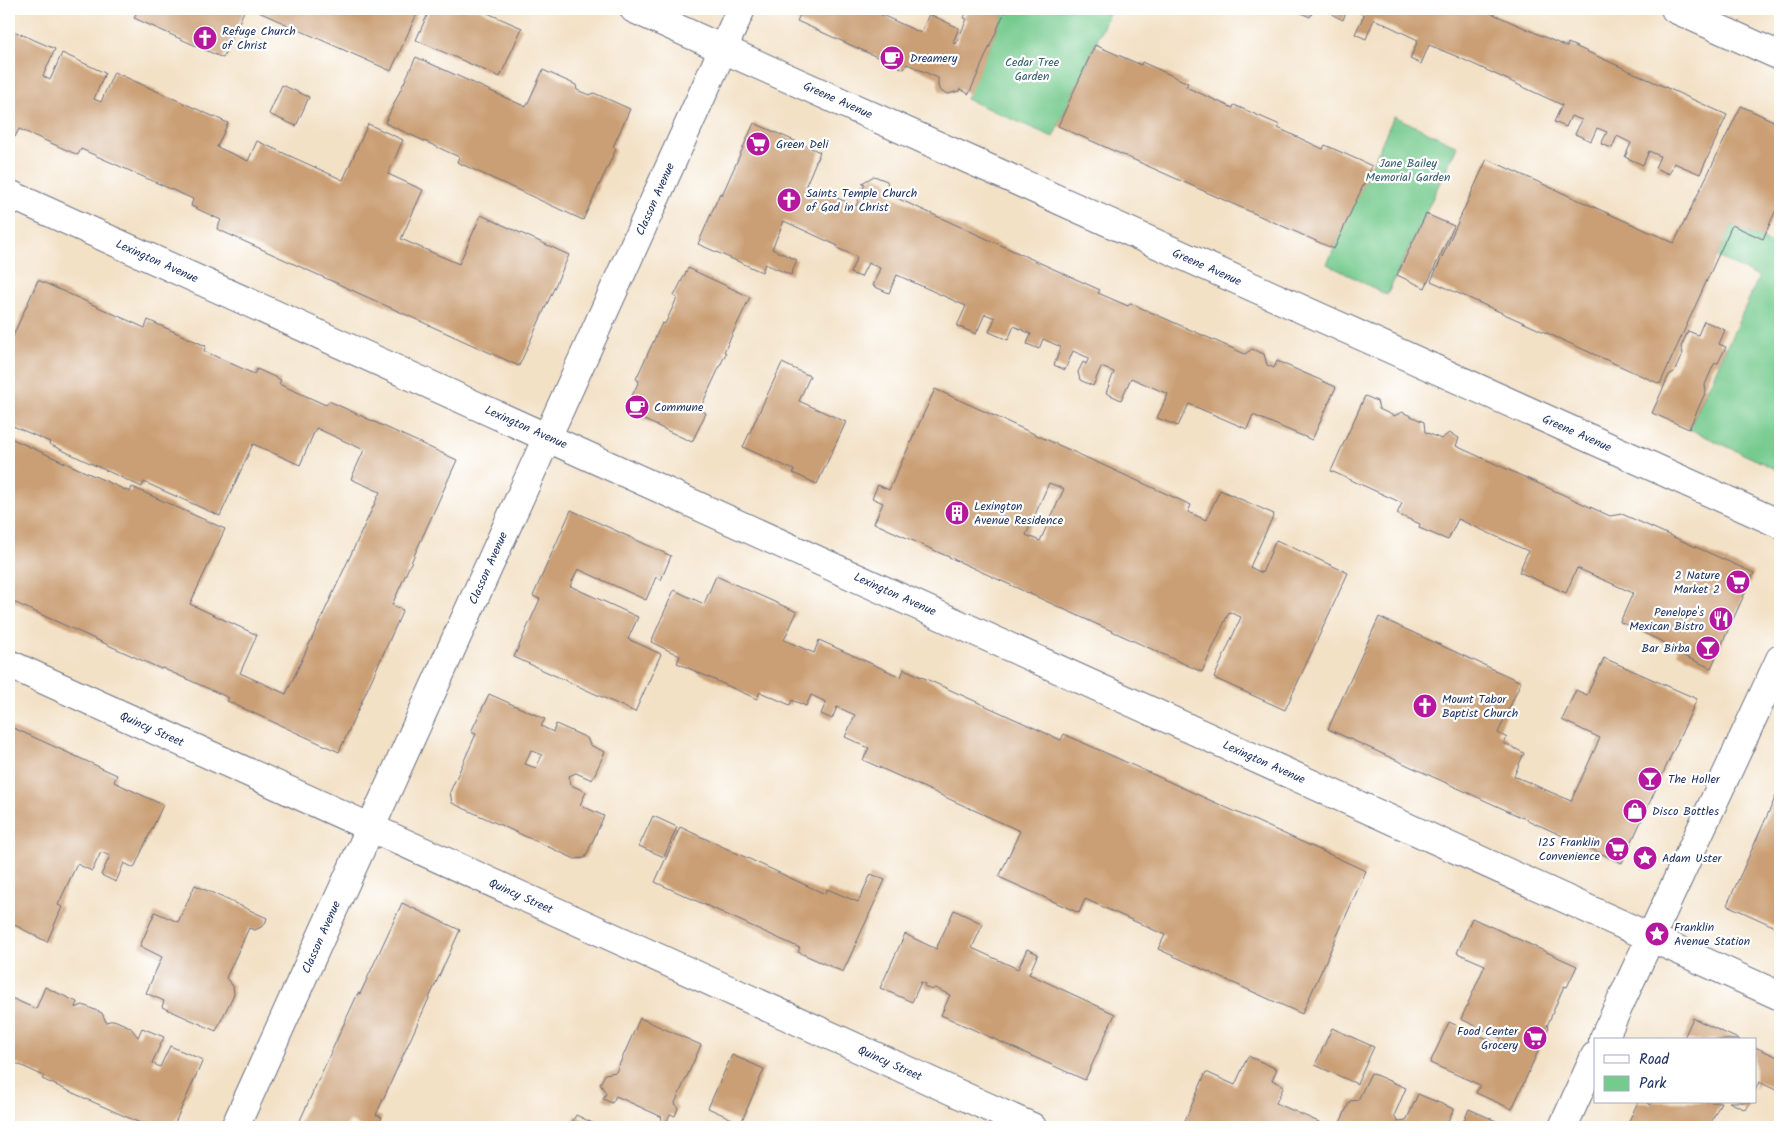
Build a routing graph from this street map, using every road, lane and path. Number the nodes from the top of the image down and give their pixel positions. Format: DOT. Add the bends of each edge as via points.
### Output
graph roads {
  1 [pos="634,9"];
  2 [pos="742,9"];
  3 [pos="1675,9"];
  4 [pos="723,49"];
  5 [pos="1780,56"];
  6 [pos="12,203"];
  7 [pos="547,437"];
  8 [pos="1780,524"];
  9 [pos="1780,659"];
  10 [pos="9,664"];
  11 [pos="370,828"];
  12 [pos="1650,937"];
  13 [pos="1780,996"];
  14 [pos="1604,1038"];
  15 [pos="1594,1058"];
  16 [pos="234,1127"];
  17 [pos="1032,1127"];
  18 [pos="1563,1127"];
  1 -- 4 [label="street, Greene Avenue"];
  2 -- 4 [label="street, Classon Avenue"];
  3 -- 5 [label="street"];
  4 -- 7 [label="street, Classon Avenue"];
  4 -- 8 [label="street, Greene Avenue"];
  6 -- 7 [label="street, Lexington Avenue"];
  7 -- 11 [label="street, Classon Avenue"];
  7 -- 12 [label="street, Lexington Avenue"];
  9 -- 12 [label="street"];
  10 -- 11 [label="street, Quincy Street"];
  11 -- 16 [label="street, Classon Avenue"];
  11 -- 17 [label="street, Quincy Street"];
  12 -- 13 [label="street, Lexington Avenue"];
  12 -- 14 [label="street"];
  15 -- 18 [label="street"];
}
